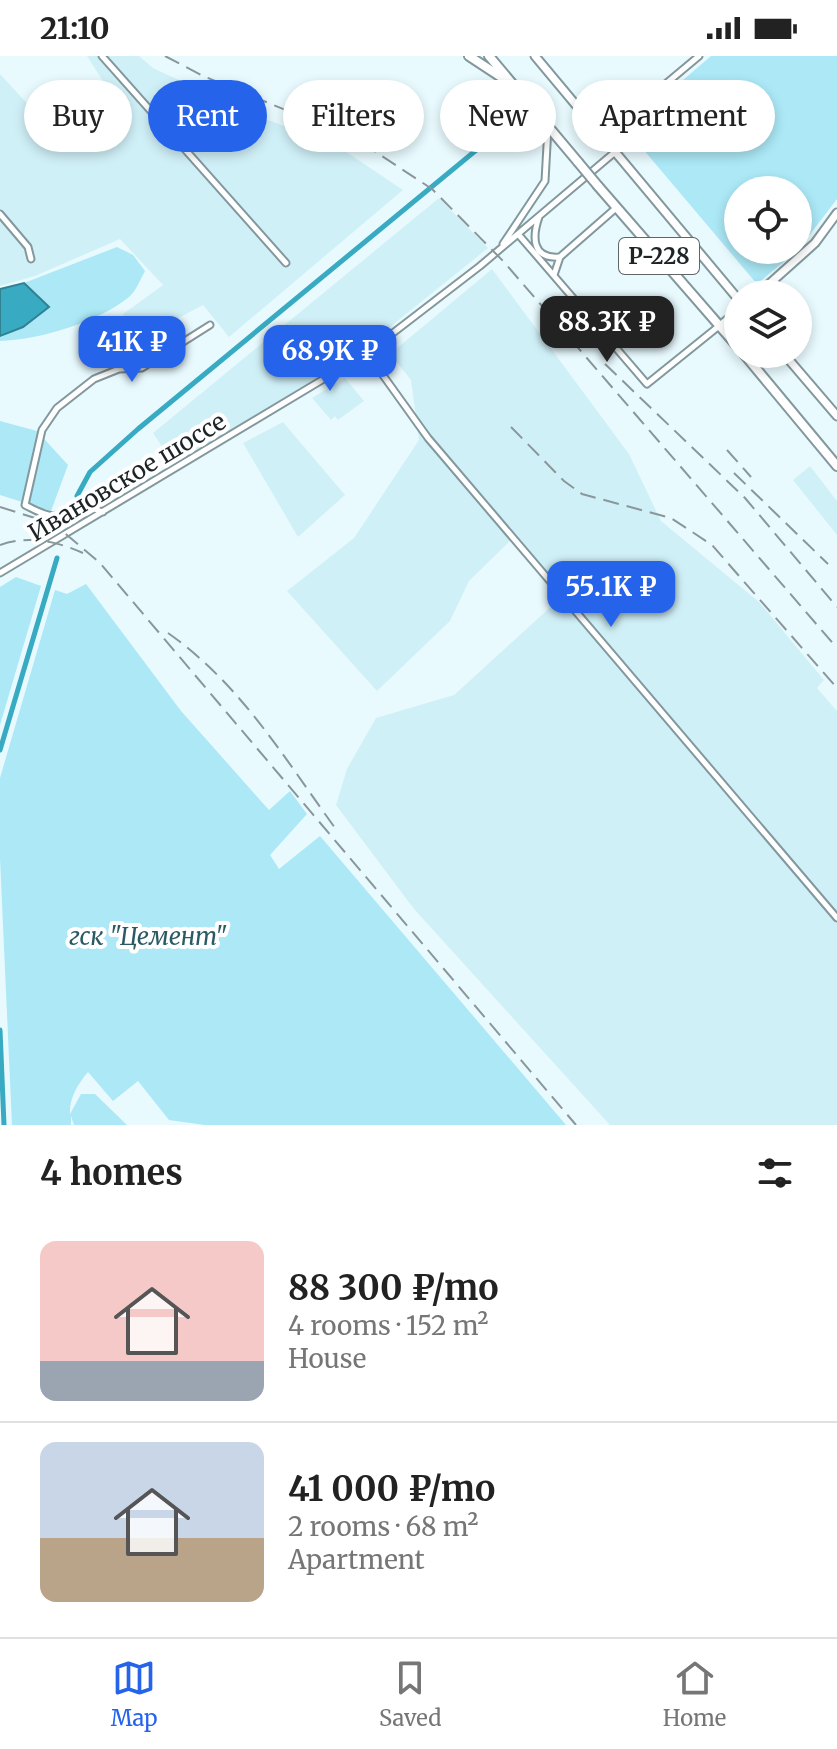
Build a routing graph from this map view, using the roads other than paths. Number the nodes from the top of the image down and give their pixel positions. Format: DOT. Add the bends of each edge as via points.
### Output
graph roads {
  1 [pos="102,56"];
  2 [pos="469,56"];
  3 [pos="489,56"];
  4 [pos="535,56"];
  5 [pos="699,56"];
  6 [pos="504,80"];
  7 [pos="509,80"];
  8 [pos="670,80"];
  9 [pos="572,100"];
  10 [pos="556,136"];
  11 [pos="547,152"];
  12 [pos="615,152"];
  13 [pos="617,207"];
  14 [pos="837,213"];
  15 [pos="0,214"];
  16 [pos="539,216"];
  17 [pos="518,234"];
  18 [pos="500,249"];
  19 [pos="560,257"];
  20 [pos="31,259"];
  21 [pos="286,263"];
  22 [pos="554,277"];
  23 [pos="774,280"];
  24 [pos="724,282"];
  25 [pos="724,323"];
  26 [pos="210,325"];
  27 [pos="720,326"];
  28 [pos="724,331"];
  29 [pos="367,353"];
  30 [pos="756,368"];
  31 [pos="796,368"];
  32 [pos="837,416"];
  33 [pos="837,466"];
  34 [pos="103,512"];
  35 [pos="0,573"];
  36 [pos="837,918"];
  1 -- 21 [label="street"];
  2 -- 6 [label="highway, Р-228"];
  3 -- 7 [label="highway, Р-228"];
  4 -- 9 [label="main road"];
  5 -- 8 [label="street"];
  10 -- 13 [label="highway, Р-228, bridge"];
  11 -- 18 [label="street" via="545,181"];
  12 -- 16 [label="street, Ивановское шоссе"];
  12 -- 24 [label="main road"];
  13 -- 19 [label="street"];
  13 -- 27 [label="highway, Р-228"];
  14 -- 23 [label="main road" via="815,243"];
  15 -- 20 [label="street" via="28,247"];
  16 -- 17 [label="street, Ивановское шоссе"];
  16 -- 19 [label="street" via="534,231 537,249"];
  17 -- 18 [label="street, Ивановское шоссе"];
  17 -- 22 [label="street"];
  18 -- 29 [label="street, Ивановское шоссе"];
  19 -- 22 [label="street"];
  22 -- 27 [label="street" via="647,384"];
  25 -- 27 [label="main road"];
  26 -- 34 [label="street" via="142,368 119,369 94,379 57,408 42,430 25,505 70,519 94,509"];
  27 -- 28 [label="highway, Р-228"];
  29 -- 34 [label="street, Ивановское шоссе"];
  29 -- 36 [label="street" via="428,438"];
  30 -- 33 [label="highway"];
  31 -- 32 [label="main road"];
  34 -- 35 [label="street, Ивановское шоссе"];
}
